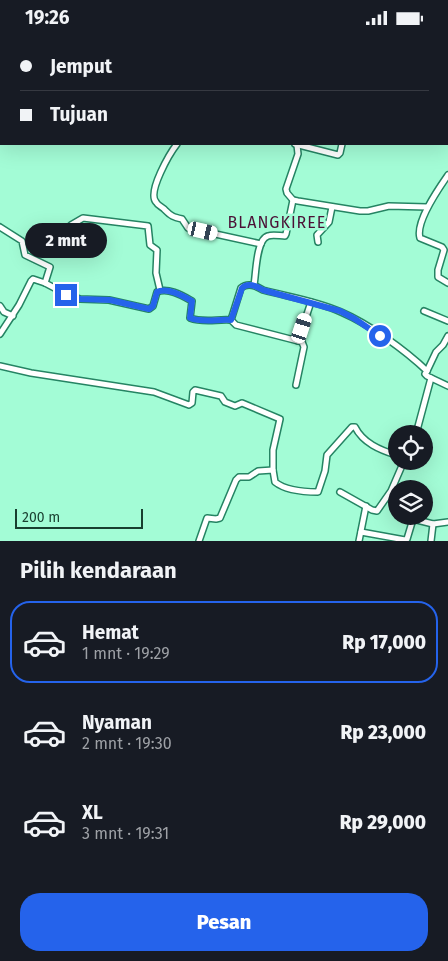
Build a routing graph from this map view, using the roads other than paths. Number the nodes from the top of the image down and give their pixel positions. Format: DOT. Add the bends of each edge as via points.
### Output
graph roads {
  1 [pos="176,145"];
  2 [pos="296,145"];
  3 [pos="300,145"];
  4 [pos="342,145"];
  5 [pos="448,175"];
  6 [pos="293,200"];
  7 [pos="332,207"];
  8 [pos="427,207"];
  9 [pos="71,225"];
  10 [pos="0,227"];
  11 [pos="318,242"];
  12 [pos="261,244"];
  13 [pos="45,283"];
  14 [pos="448,283"];
  15 [pos="254,285"];
  16 [pos="160,290"];
  17 [pos="311,302"];
  18 [pos="0,306"];
  19 [pos="424,311"];
  20 [pos="12,316"];
  21 [pos="231,320"];
  22 [pos="448,321"];
  23 [pos="0,334"];
  24 [pos="448,336"];
  25 [pos="298,341"];
  26 [pos="0,366"];
  27 [pos="426,371"];
  28 [pos="431,378"];
  29 [pos="296,385"];
  30 [pos="448,386"];
  31 [pos="418,425"];
  32 [pos="388,453"];
  33 [pos="273,470"];
  34 [pos="400,470"];
  35 [pos="340,492"];
  36 [pos="366,506"];
  37 [pos="448,522"];
  38 [pos="433,524"];
  39 [pos="412,525"];
  40 [pos="433,525"];
  41 [pos="362,532"];
  42 [pos="199,541"];
  43 [pos="360,541"];
  44 [pos="431,541"];
  1 -- 12 [label="street" via="166,158 158,179 155,202 169,215 182,219 188,228"];
  2 -- 6 [label="street" via="298,155 286,189"];
  3 -- 4 [label="street" via="338,155"];
  5 -- 8 [label="street"];
  6 -- 7 [label="street"];
  6 -- 12 [label="street" via="285,236 268,236"];
  7 -- 8 [label="street" via="360,211 389,206"];
  7 -- 11 [label="street" via="329,222 318,235"];
  8 -- 14 [label="street" via="419,236 444,250 438,277"];
  9 -- 16 [label="street" via="83,218 148,226 150,245 157,250 156,273"];
  10 -- 13 [label="street" via="21,240 25,255 50,267"];
  12 -- 15 [label="street"];
  13 -- 16 [label="street" via="80,299 110,300 145,309 152,308"];
  13 -- 20 [label="street" via="33,279"];
  15 -- 17 [label="street"];
  15 -- 21 [label="street" via="242,288"];
  16 -- 21 [label="street" via="191,300 191,319 203,322"];
  17 -- 25 [label="street"];
  17 -- 27 [label="street" via="355,319 409,355"];
  18 -- 20 [label="street"];
  19 -- 22 [label="street"];
  20 -- 23 [label="street"];
  21 -- 25 [label="street" via="236,325"];
  24 -- 27 [label="street"];
  25 -- 29 [label="street" via="304,347"];
  26 -- 33 [label="street" via="154,392 188,405 192,403 194,390 221,397 235,406 242,403 280,419 273,450"];
  27 -- 28 [label="street" via="425,374"];
  28 -- 30 [label="street"];
  28 -- 31 [label="street"];
  32 -- 33 [label="street" via="372,445 352,427 327,455 318,492 280,485 275,482"];
  33 -- 42 [label="street" via="258,471 236,480 220,518 206,518"];
  34 -- 36 [label="street" via="379,509 375,511"];
  35 -- 36 [label="street"];
  36 -- 41 [label="street"];
  37 -- 38 [label="street"];
  39 -- 41 [label="street" via="405,540"];
  40 -- 44 [label="street"];
  41 -- 43 [label="street"];
}
